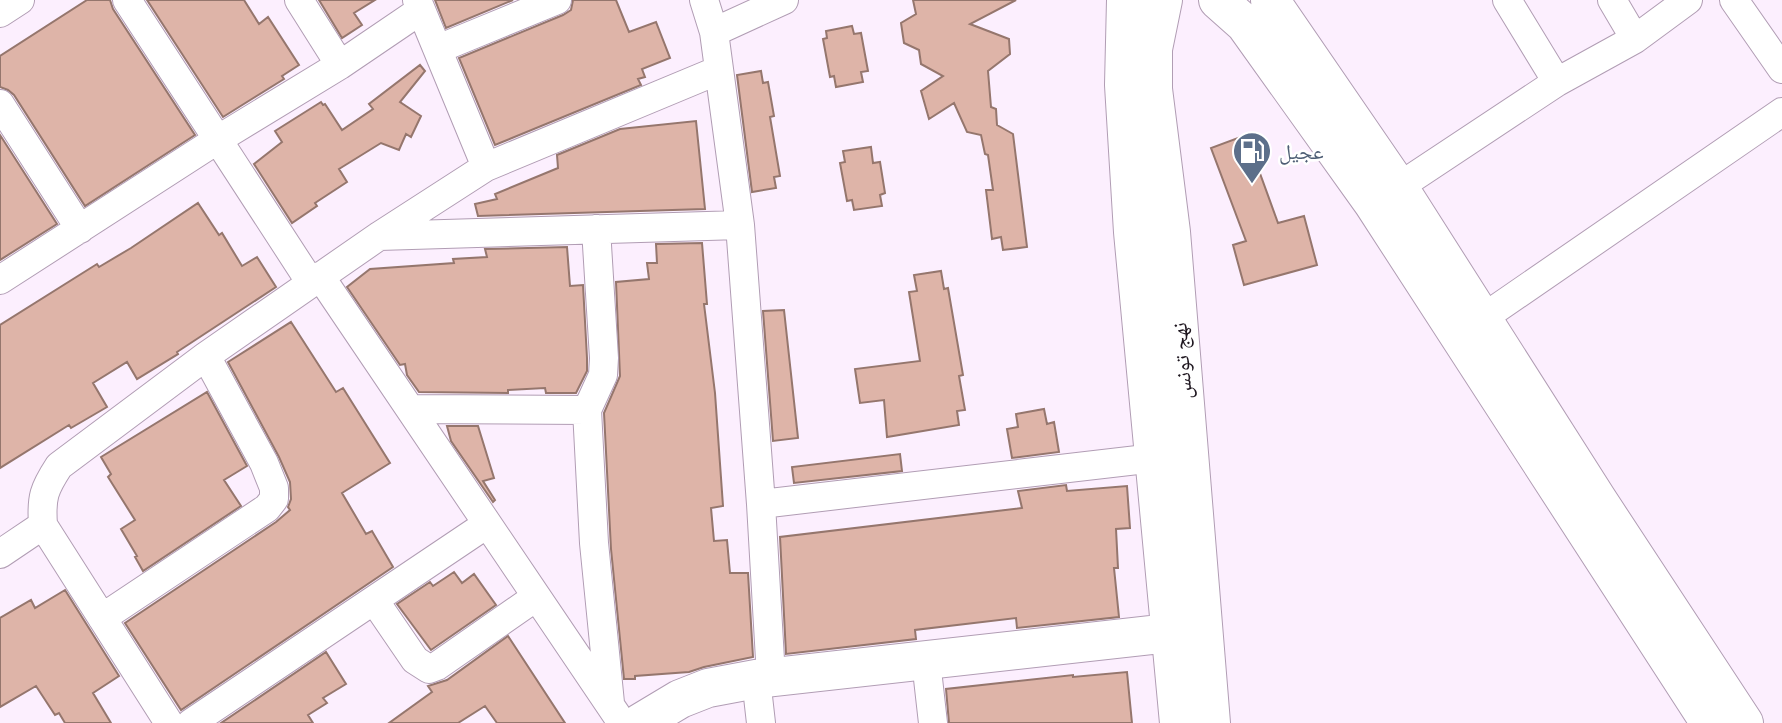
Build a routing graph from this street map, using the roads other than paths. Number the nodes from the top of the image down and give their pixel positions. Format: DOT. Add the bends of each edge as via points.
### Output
graph roads {
  1 [pos="20,0"];
  2 [pos="127,0"];
  3 [pos="299,0"];
  4 [pos="557,0"];
  5 [pos="704,0"];
  6 [pos="784,0"];
  7 [pos="1126,0"];
  8 [pos="1163,0"];
  9 [pos="1217,0"];
  10 [pos="1270,0"];
  11 [pos="1507,0"];
  12 [pos="1612,0"];
  13 [pos="1688,0"];
  14 [pos="1734,0"];
  15 [pos="419,5"];
  16 [pos="0,13"];
  17 [pos="714,32"];
  18 [pos="1635,39"];
  19 [pos="438,49"];
  20 [pos="340,65"];
  21 [pos="1782,69"];
  22 [pos="719,70"];
  23 [pos="1557,82"];
  24 [pos="0,104"];
  25 [pos="1782,112"];
  26 [pos="217,140"];
  27 [pos="486,167"];
  28 [pos="1386,195"];
  29 [pos="740,225"];
  30 [pos="80,229"];
  31 [pos="596,229"];
  32 [pos="379,236"];
  33 [pos="0,280"];
  34 [pos="315,280"];
  35 [pos="1471,327"];
  36 [pos="206,356"];
  37 [pos="411,409"];
  38 [pos="587,410"];
  39 [pos="1172,456"];
  40 [pos="761,504"];
  41 [pos="487,524"];
  42 [pos="43,525"];
  43 [pos="0,554"];
  44 [pos="536,597"];
  45 [pos="374,600"];
  46 [pos="102,618"];
  47 [pos="1187,631"];
  48 [pos="926,661"];
  49 [pos="764,678"];
  50 [pos="624,717"];
  51 [pos="1734,722"];
  52 [pos="169,723"];
  53 [pos="191,723"];
  54 [pos="761,723"];
  55 [pos="933,723"];
  56 [pos="1179,723"];
  57 [pos="1211,723"];
  1 -- 16 [label="street"];
  2 -- 26 [label="street"];
  3 -- 20 [label="street"];
  4 -- 19 [label="street"];
  5 -- 17 [label="street"];
  6 -- 17 [label="street"];
  7 -- 39 [label="street, نهج تونس" via="1124,85 1131,206"];
  8 -- 39 [label="street, نهج تونس" via="1153,49 1153,89 1171,232"];
  9 -- 28 [label="street" via="1245,24"];
  10 -- 28 [label="street"];
  11 -- 23 [label="street"];
  12 -- 18 [label="street"];
  13 -- 18 [label="street"];
  14 -- 21 [label="street"];
  15 -- 19 [label="street"];
  15 -- 20 [label="street"];
  17 -- 22 [label="street"];
  18 -- 23 [label="street"];
  19 -- 27 [label="street"];
  20 -- 26 [label="street"];
  22 -- 27 [label="street"];
  22 -- 29 [label="street"];
  23 -- 28 [label="street"];
  24 -- 30 [label="street"];
  25 -- 35 [label="street"];
  26 -- 30 [label="street"];
  26 -- 34 [label="street"];
  27 -- 32 [label="street"];
  28 -- 35 [label="street"];
  29 -- 31 [label="street"];
  29 -- 40 [label="street"];
  30 -- 33 [label="street"];
  31 -- 32 [label="street"];
  31 -- 38 [label="street" via="604,358 603,374"];
  32 -- 34 [label="street"];
  34 -- 36 [label="street"];
  34 -- 37 [label="street"];
  35 -- 51 [label="street" via="1597,499"];
  36 -- 42 [label="street" via="59,466 46,486"];
  36 -- 46 [label="street" via="264,463 274,499"];
  37 -- 38 [label="street"];
  37 -- 41 [label="street"];
  38 -- 50 [label="street" via="594,543"];
  39 -- 40 [label="street"];
  39 -- 47 [label="street, نهج تونس"];
  40 -- 49 [label="street"];
  41 -- 44 [label="street"];
  41 -- 45 [label="street"];
  42 -- 43 [label="street"];
  42 -- 46 [label="street"];
  44 -- 45 [label="street" via="429,669 415,660"];
  44 -- 50 [label="street"];
  45 -- 53 [label="street"];
  46 -- 52 [label="street"];
  47 -- 48 [label="street"];
  47 -- 56 [label="street, نهج تونس"];
  47 -- 57 [label="street, نهج تونس"];
  48 -- 49 [label="street"];
  48 -- 55 [label="street"];
  49 -- 50 [label="street" via="708,688"];
  49 -- 54 [label="street"];
}
